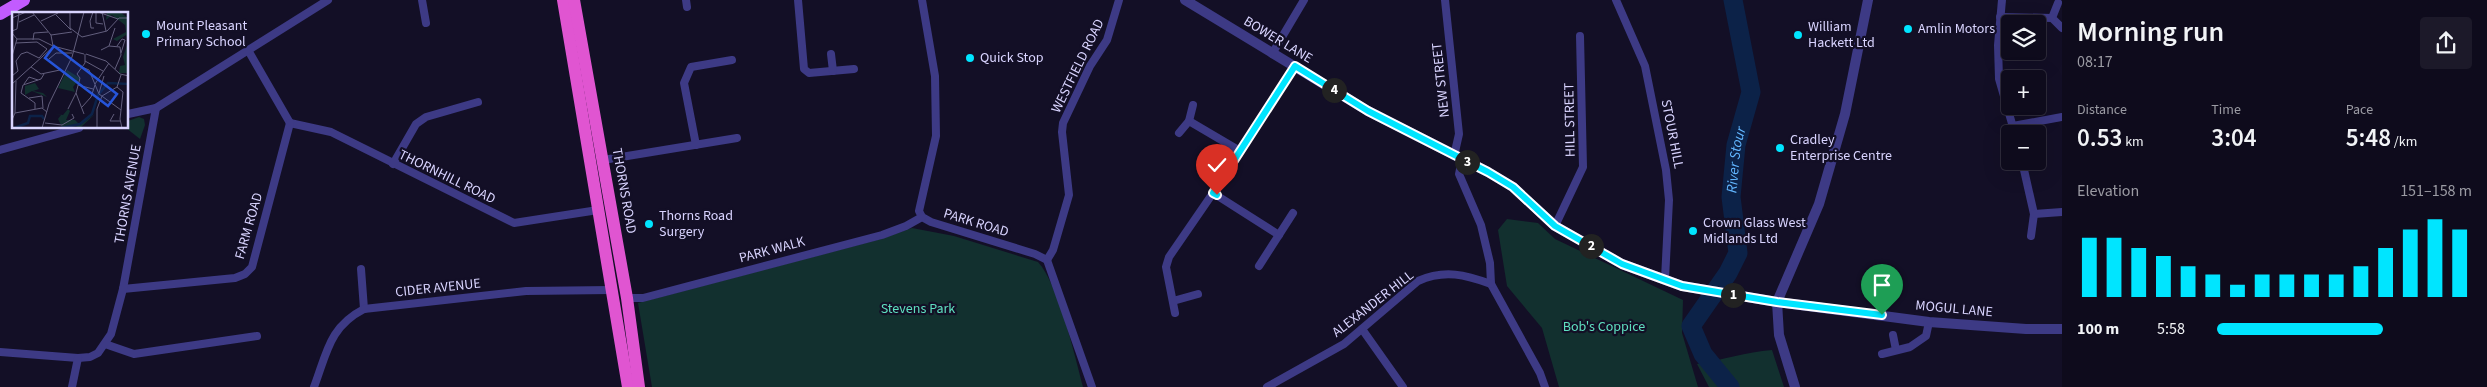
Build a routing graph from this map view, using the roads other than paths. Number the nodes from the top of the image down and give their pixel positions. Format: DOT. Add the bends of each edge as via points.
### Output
graph roads {
  1 [pos="24,0"];
  2 [pos="328,0"];
  3 [pos="422,0"];
  4 [pos="563,0"];
  5 [pos="574,0"];
  6 [pos="798,0"];
  7 [pos="922,0"];
  8 [pos="1119,0"];
  9 [pos="1185,0"];
  10 [pos="1304,0"];
  11 [pos="1446,0"];
  12 [pos="1616,0"];
  13 [pos="1868,0"];
  14 [pos="2002,0"];
  15 [pos="2058,4"];
  16 [pos="0,14"];
  17 [pos="2000,17"];
  18 [pos="2052,18"];
  19 [pos="426,23"];
  20 [pos="2062,28"];
  21 [pos="1580,36"];
  22 [pos="248,50"];
  23 [pos="832,54"];
  24 [pos="1272,54"];
  25 [pos="732,60"];
  26 [pos="1295,66"];
  27 [pos="854,69"];
  28 [pos="833,71"];
  29 [pos="478,102"];
  30 [pos="1193,105"];
  31 [pos="156,108"];
  32 [pos="129,114"];
  33 [pos="2062,117"];
  34 [pos="1188,121"];
  35 [pos="290,123"];
  36 [pos="2013,125"];
  37 [pos="2032,125"];
  38 [pos="75,129"];
  39 [pos="1179,134"];
  40 [pos="737,138"];
  41 [pos="696,145"];
  42 [pos="0,150"];
  43 [pos="1240,151"];
  44 [pos="1458,158"];
  45 [pos="604,160"];
  46 [pos="393,164"];
  47 [pos="2024,170"];
  48 [pos="1213,193"];
  49 [pos="598,210"];
  50 [pos="2062,212"];
  51 [pos="1293,213"];
  52 [pos="2034,214"];
  53 [pos="922,217"];
  54 [pos="1555,226"];
  55 [pos="1278,235"];
  56 [pos="2031,236"];
  57 [pos="1047,260"];
  58 [pos="1260,266"];
  59 [pos="360,269"];
  60 [pos="1665,279"];
  61 [pos="1491,284"];
  62 [pos="123,289"];
  63 [pos="611,290"];
  64 [pos="1198,294"];
  65 [pos="627,298"];
  66 [pos="1173,301"];
  67 [pos="1777,302"];
  68 [pos="364,309"];
  69 [pos="1175,313"];
  70 [pos="1929,322"];
  71 [pos="1362,329"];
  72 [pos="2062,329"];
  73 [pos="257,336"];
  74 [pos="1893,336"];
  75 [pos="105,344"];
  76 [pos="1896,350"];
  77 [pos="0,352"];
  78 [pos="1882,354"];
  79 [pos="78,358"];
  80 [pos="72,387"];
  81 [pos="314,387"];
  82 [pos="628,387"];
  83 [pos="639,387"];
  84 [pos="1092,387"];
  85 [pos="1267,387"];
  86 [pos="1402,387"];
  87 [pos="1545,387"];
  88 [pos="1795,387"];
  1 -- 16 [label="main road"];
  2 -- 22 [label="street"];
  3 -- 19 [label="street"];
  4 -- 49 [label="highway, THORNS ROAD"];
  5 -- 45 [label="highway, THORNS ROAD"];
  6 -- 28 [label="street" via="804,69 809,73"];
  7 -- 53 [label="street, PARK ROAD" via="935,76 936,136 919,210"];
  8 -- 57 [label="street, WESTFIELD ROAD" via="1107,40 1090,66 1063,124 1069,195"];
  9 -- 24 [label="street, BOWER LANE"];
  10 -- 24 [label="street"];
  11 -- 44 [label="street, NEW STREET" via="1459,134"];
  12 -- 60 [label="street, STOUR HILL" via="1645,66 1666,170 1669,200"];
  13 -- 67 [label="street" via="1845,114 1819,204"];
  14 -- 17 [label="street"];
  15 -- 18 [label="street"];
  17 -- 18 [label="street"];
  17 -- 36 [label="street" via="1999,79"];
  18 -- 20 [label="street"];
  21 -- 54 [label="street, HILL STREET" via="1583,167"];
  22 -- 31 [label="street"];
  22 -- 35 [label="street"];
  23 -- 28 [label="street"];
  24 -- 26 [label="street, BOWER LANE"];
  25 -- 41 [label="street" via="691,67 684,83"];
  26 -- 43 [label="street"];
  26 -- 44 [label="street, BOWER LANE" via="1368,111"];
  27 -- 28 [label="street"];
  29 -- 46 [label="street" via="416,124"];
  30 -- 34 [label="street"];
  31 -- 32 [label="street"];
  31 -- 62 [label="street, THORNS AVENUE"];
  33 -- 37 [label="street"];
  34 -- 39 [label="street"];
  34 -- 43 [label="street"];
  35 -- 46 [label="street, THORNHILL ROAD" via="331,132"];
  35 -- 62 [label="street, FARM ROAD" via="252,267 245,274 236,278"];
  38 -- 42 [label="street"];
  40 -- 41 [label="street"];
  41 -- 45 [label="street"];
  43 -- 48 [label="street"];
  44 -- 54 [label="street, MOGUL LANE" via="1513,187"];
  44 -- 61 [label="street" via="1459,174 1481,225 1490,263"];
  45 -- 65 [label="highway, THORNS ROAD"];
  46 -- 49 [label="street, THORNHILL ROAD" via="514,223"];
  47 -- 52 [label="street"];
  48 -- 55 [label="street"];
  48 -- 66 [label="street" via="1168,257 1166,267"];
  49 -- 63 [label="highway, THORNS ROAD"];
  50 -- 52 [label="street"];
  51 -- 55 [label="street"];
  52 -- 56 [label="street"];
  53 -- 57 [label="street, PARK ROAD"];
  53 -- 65 [label="street, PARK WALK" via="882,234 643,298"];
  54 -- 60 [label="street, MOGUL LANE" via="1622,264"];
  55 -- 58 [label="street"];
  57 -- 84 [label="street"];
  59 -- 68 [label="street"];
  60 -- 67 [label="street, MOGUL LANE" via="1682,286"];
  61 -- 71 [label="street, ALEXANDER HILL" via="1464,274 1429,276 1418,281"];
  61 -- 87 [label="street"];
  62 -- 75 [label="street, THORNS AVENUE" via="111,334"];
  63 -- 68 [label="street, CIDER AVENUE" via="526,291"];
  63 -- 82 [label="highway, THORNS ROAD"];
  64 -- 66 [label="street"];
  65 -- 83 [label="highway, THORNS ROAD"];
  66 -- 69 [label="street"];
  67 -- 70 [label="street, MOGUL LANE"];
  67 -- 88 [label="street" via="1779,335"];
  68 -- 81 [label="street, CIDER AVENUE" via="352,315 334,332"];
  70 -- 72 [label="street, MOGUL LANE"];
  70 -- 76 [label="street" via="1926,336 1910,347"];
  71 -- 85 [label="street, ALEXANDER HILL" via="1344,344"];
  71 -- 86 [label="street"];
  73 -- 75 [label="street" via="134,354"];
  74 -- 76 [label="street"];
  75 -- 79 [label="street" via="90,357"];
  76 -- 78 [label="street"];
  77 -- 79 [label="street"];
  79 -- 80 [label="street"];
}
